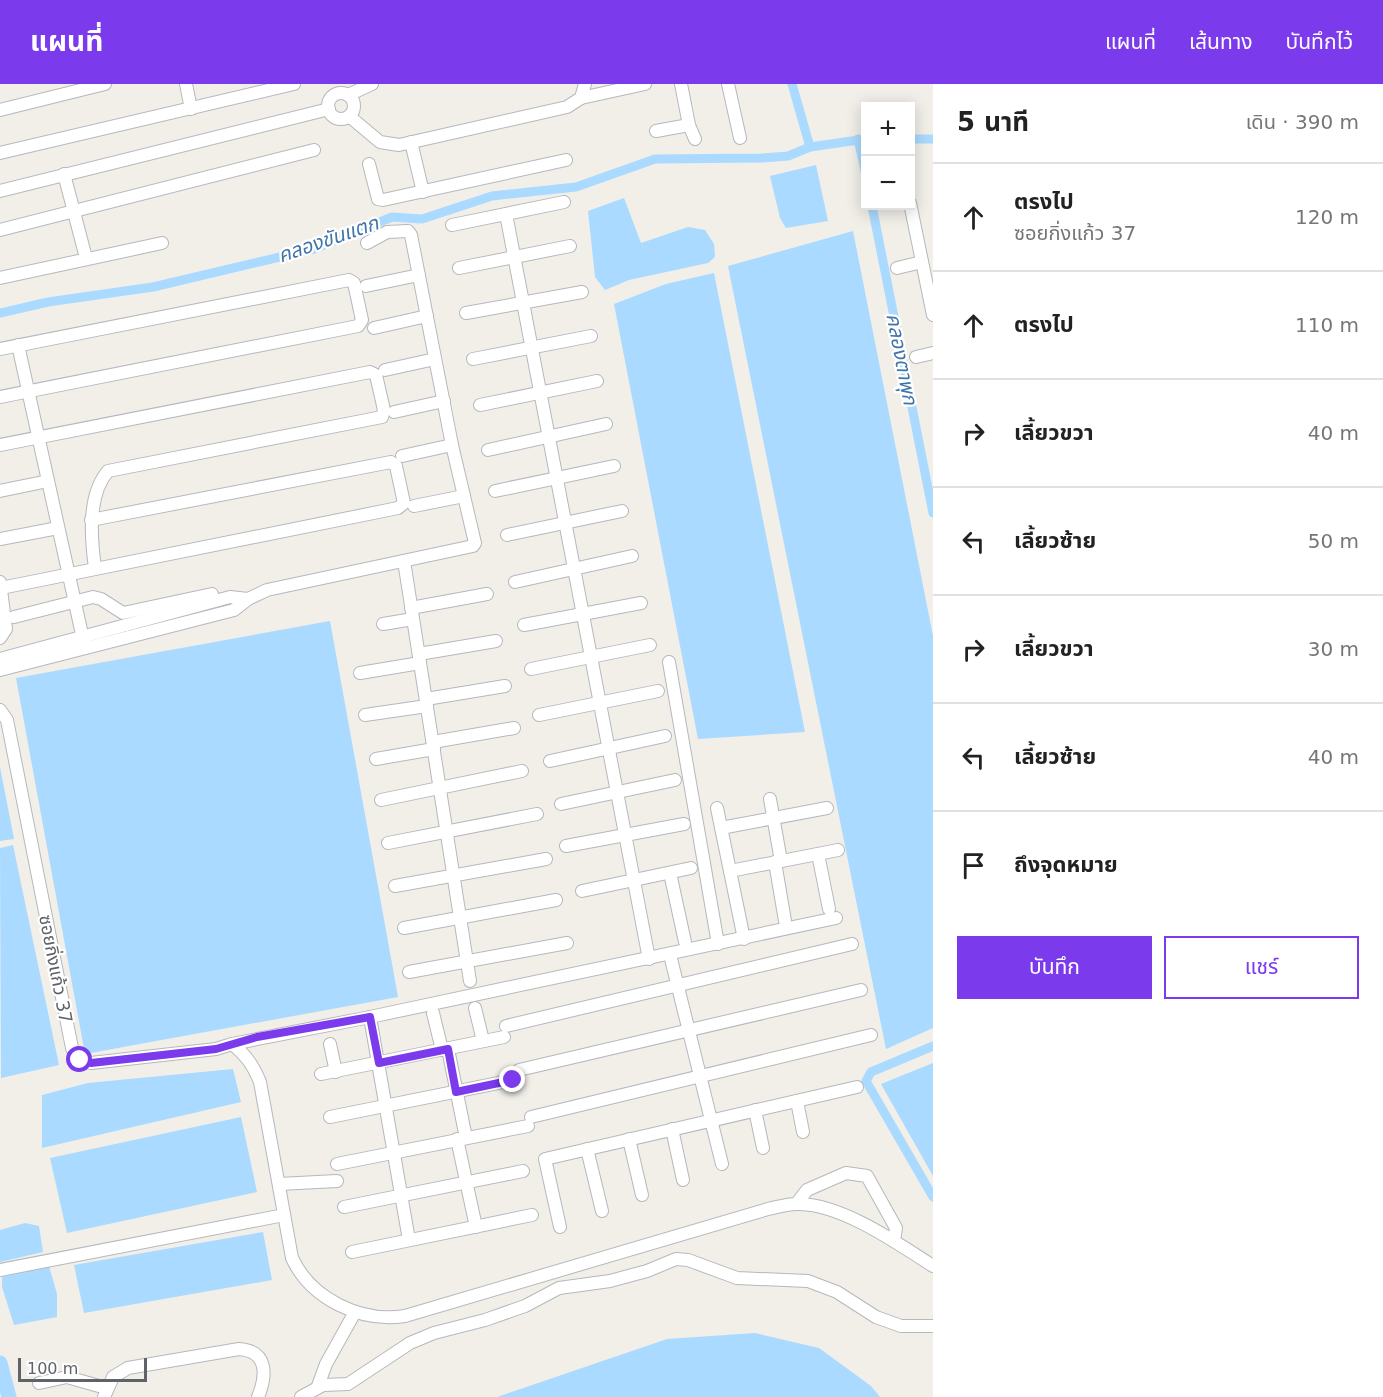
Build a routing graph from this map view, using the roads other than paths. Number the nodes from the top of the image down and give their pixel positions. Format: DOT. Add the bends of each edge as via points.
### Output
graph roads {
  1 [pos="105,84"];
  2 [pos="186,84"];
  3 [pos="294,84"];
  4 [pos="372,84"];
  5 [pos="585,84"];
  6 [pos="645,84"];
  7 [pos="681,84"];
  8 [pos="728,84"];
  9 [pos="348,95"];
  10 [pos="581,98"];
  11 [pos="191,109"];
  12 [pos="329,109"];
  13 [pos="0,110"];
  14 [pos="349,116"];
  15 [pos="689,125"];
  16 [pos="656,131"];
  17 [pos="740,138"];
  18 [pos="695,139"];
  19 [pos="411,142"];
  20 [pos="314,150"];
  21 [pos="0,153"];
  22 [pos="566,160"];
  23 [pos="369,164"];
  24 [pos="64,174"];
  25 [pos="0,191"];
  26 [pos="423,192"];
  27 [pos="564,202"];
  28 [pos="911,210"];
  29 [pos="73,211"];
  30 [pos="506,214"];
  31 [pos="452,225"];
  32 [pos="0,230"];
  33 [pos="162,243"];
  34 [pos="367,243"];
  35 [pos="570,246"];
  36 [pos="514,257"];
  37 [pos="86,258"];
  38 [pos="922,262"];
  39 [pos="459,268"];
  40 [pos="897,268"];
  41 [pos="419,275"];
  42 [pos="0,278"];
  43 [pos="366,286"];
  44 [pos="582,292"];
  45 [pos="523,302"];
  46 [pos="466,313"];
  47 [pos="933,315"];
  48 [pos="427,316"];
  49 [pos="374,328"];
  50 [pos="591,336"];
  51 [pos="18,345"];
  52 [pos="532,347"];
  53 [pos="0,349"];
  54 [pos="933,353"];
  55 [pos="916,357"];
  56 [pos="435,359"];
  57 [pos="473,359"];
  58 [pos="385,370"];
  59 [pos="597,381"];
  60 [pos="29,391"];
  61 [pos="540,392"];
  62 [pos="0,397"];
  63 [pos="444,401"];
  64 [pos="480,405"];
  65 [pos="394,412"];
  66 [pos="606,424"];
  67 [pos="39,437"];
  68 [pos="549,437"];
  69 [pos="0,445"];
  70 [pos="452,445"];
  71 [pos="488,450"];
  72 [pos="402,456"];
  73 [pos="615,466"];
  74 [pos="557,478"];
  75 [pos="48,482"];
  76 [pos="0,491"];
  77 [pos="495,491"];
  78 [pos="464,496"];
  79 [pos="414,506"];
  80 [pos="622,511"];
  81 [pos="91,520"];
  82 [pos="565,523"];
  83 [pos="58,528"];
  84 [pos="507,535"];
  85 [pos="0,539"];
  86 [pos="632,556"];
  87 [pos="404,561"];
  88 [pos="95,568"];
  89 [pos="574,569"];
  90 [pos="67,574"];
  91 [pos="515,582"];
  92 [pos="3,584"];
  93 [pos="224,591"];
  94 [pos="487,594"];
  95 [pos="75,602"];
  96 [pos="641,603"];
  97 [pos="412,613"];
  98 [pos="583,614"];
  99 [pos="14,617"];
  100 [pos="383,624"];
  101 [pos="524,625"];
  102 [pos="0,638"];
  103 [pos="496,641"];
  104 [pos="84,642"];
  105 [pos="650,645"];
  106 [pos="591,657"];
  107 [pos="419,658"];
  108 [pos="669,662"];
  109 [pos="1,664"];
  110 [pos="531,669"];
  111 [pos="360,673"];
  112 [pos="505,686"];
  113 [pos="658,691"];
  114 [pos="426,702"];
  115 [pos="600,703"];
  116 [pos="0,710"];
  117 [pos="365,715"];
  118 [pos="539,715"];
  119 [pos="514,728"];
  120 [pos="665,736"];
  121 [pos="433,746"];
  122 [pos="609,748"];
  123 [pos="376,759"];
  124 [pos="550,761"];
  125 [pos="522,771"];
  126 [pos="675,780"];
  127 [pos="440,788"];
  128 [pos="617,792"];
  129 [pos="770,799"];
  130 [pos="381,800"];
  131 [pos="561,804"];
  132 [pos="717,808"];
  133 [pos="827,808"];
  134 [pos="537,814"];
  135 [pos="773,818"];
  136 [pos="684,824"];
  137 [pos="721,828"];
  138 [pos="447,833"];
  139 [pos="625,835"];
  140 [pos="388,843"];
  141 [pos="566,846"];
  142 [pos="838,850"];
  143 [pos="818,854"];
  144 [pos="546,859"];
  145 [pos="778,862"];
  146 [pos="691,868"];
  147 [pos="730,871"];
  148 [pos="670,873"];
  149 [pos="453,875"];
  150 [pos="634,880"];
  151 [pos="395,886"];
  152 [pos="582,891"];
  153 [pos="556,900"];
  154 [pos="460,918"];
  155 [pos="785,921"];
  156 [pos="404,928"];
  157 [pos="744,939"];
  158 [pos="685,942"];
  159 [pos="567,943"];
  160 [pos="718,944"];
  161 [pos="852,944"];
  162 [pos="670,955"];
  163 [pos="649,959"];
  164 [pos="467,962"];
  165 [pos="408,972"];
  166 [pos="470,981"];
  167 [pos="678,986"];
  168 [pos="861,990"];
  169 [pos="476,1008"];
  170 [pos="434,1013"];
  171 [pos="370,1017"];
  172 [pos="689,1032"];
  173 [pos="871,1035"];
  174 [pos="483,1041"];
  175 [pos="232,1044"];
  176 [pos="330,1044"];
  177 [pos="445,1049"];
  178 [pos="379,1063"];
  179 [pos="336,1071"];
  180 [pos="321,1074"];
  181 [pos="700,1077"];
  182 [pos="857,1087"];
  183 [pos="456,1092"];
  184 [pos="797,1101"];
  185 [pos="387,1106"];
  186 [pos="755,1110"];
  187 [pos="330,1117"];
  188 [pos="711,1120"];
  189 [pos="672,1129"];
  190 [pos="803,1132"];
  191 [pos="462,1139"];
  192 [pos="629,1139"];
  193 [pos="763,1148"];
  194 [pos="587,1149"];
  195 [pos="395,1152"];
  196 [pos="337,1164"];
  197 [pos="722,1164"];
  198 [pos="523,1171"];
  199 [pos="683,1180"];
  200 [pos="337,1181"];
  201 [pos="466,1182"];
  202 [pos="279,1184"];
  203 [pos="642,1195"];
  204 [pos="400,1196"];
  205 [pos="797,1203"];
  206 [pos="344,1207"];
  207 [pos="602,1211"];
  208 [pos="284,1215"];
  209 [pos="532,1215"];
  210 [pos="476,1227"];
  211 [pos="561,1227"];
  212 [pos="409,1240"];
  213 [pos="894,1241"];
  214 [pos="352,1252"];
  215 [pos="933,1266"];
  216 [pos="0,1270"];
  217 [pos="355,1312"];
  218 [pos="933,1326"];
  219 [pos="39,1383"];
  220 [pos="318,1386"];
  221 [pos="105,1393"];
  222 [pos="258,1397"];
  223 [pos="301,1397"];
  1 -- 13 [label="street"];
  2 -- 11 [label="street"];
  3 -- 11 [label="street"];
  4 -- 9 [label="street"];
  5 -- 10 [label="street"];
  6 -- 10 [label="street"];
  7 -- 15 [label="street"];
  8 -- 17 [label="street"];
  9 -- 12 [label="street" via="333,97"];
  9 -- 14 [label="street" via="354,105"];
  10 -- 19 [label="street" via="567,107"];
  11 -- 21 [label="street"];
  12 -- 14 [label="street" via="337,118"];
  12 -- 24 [label="street"];
  14 -- 19 [label="street" via="380,142"];
  15 -- 16 [label="street"];
  15 -- 18 [label="street"];
  19 -- 26 [label="street"];
  20 -- 29 [label="street"];
  22 -- 26 [label="street"];
  23 -- 26 [label="street" via="378,199"];
  24 -- 25 [label="street"];
  24 -- 29 [label="street"];
  27 -- 30 [label="street"];
  28 -- 38 [label="street"];
  29 -- 32 [label="street"];
  29 -- 37 [label="street"];
  30 -- 31 [label="street"];
  30 -- 36 [label="street"];
  33 -- 37 [label="street"];
  34 -- 41 [label="street" via="392,231 410,232"];
  35 -- 36 [label="street"];
  36 -- 39 [label="street"];
  36 -- 45 [label="street"];
  37 -- 42 [label="street"];
  38 -- 40 [label="street"];
  38 -- 47 [label="street"];
  41 -- 43 [label="street"];
  41 -- 48 [label="street"];
  44 -- 45 [label="street"];
  45 -- 46 [label="street"];
  45 -- 52 [label="street"];
  48 -- 49 [label="street"];
  48 -- 56 [label="street"];
  50 -- 52 [label="street"];
  51 -- 53 [label="street"];
  51 -- 60 [label="street"];
  51 -- 60 [label="street" via="349,280 354,283 362,320 358,326"];
  52 -- 57 [label="street"];
  52 -- 61 [label="street"];
  54 -- 55 [label="street"];
  56 -- 58 [label="street"];
  56 -- 63 [label="street"];
  59 -- 61 [label="street"];
  60 -- 62 [label="street"];
  60 -- 67 [label="street"];
  61 -- 64 [label="street"];
  61 -- 68 [label="street"];
  63 -- 65 [label="street"];
  63 -- 70 [label="street"];
  66 -- 68 [label="street"];
  67 -- 69 [label="street"];
  67 -- 75 [label="street"];
  67 -- 81 [label="street" via="370,372 376,375 382,417 114,469 105,475"];
  68 -- 71 [label="street"];
  68 -- 74 [label="street"];
  70 -- 72 [label="street"];
  70 -- 78 [label="street"];
  73 -- 74 [label="street"];
  74 -- 77 [label="street"];
  74 -- 82 [label="street"];
  75 -- 76 [label="street"];
  75 -- 83 [label="street"];
  78 -- 79 [label="street"];
  78 -- 87 [label="street" via="473,546"];
  80 -- 82 [label="street"];
  81 -- 88 [label="street"];
  81 -- 88 [label="street" via="391,462 396,466 404,503 398,508"];
  82 -- 84 [label="street"];
  82 -- 89 [label="street"];
  83 -- 85 [label="street"];
  83 -- 90 [label="street"];
  86 -- 89 [label="street"];
  87 -- 97 [label="street"];
  87 -- 104 [label="street" via="267,590 234,610 162,622"];
  88 -- 90 [label="street"];
  89 -- 91 [label="street"];
  89 -- 98 [label="street"];
  90 -- 92 [label="street"];
  90 -- 95 [label="street"];
  92 -- 102 [label="street" via="6,629"];
  93 -- 95 [label="street" via="123,614 101,598"];
  94 -- 97 [label="street"];
  95 -- 99 [label="street"];
  95 -- 104 [label="street"];
  96 -- 98 [label="street"];
  97 -- 100 [label="street"];
  97 -- 107 [label="street"];
  98 -- 101 [label="street"];
  98 -- 106 [label="street"];
  103 -- 107 [label="street"];
  104 -- 109 [label="street"];
  105 -- 106 [label="street"];
  106 -- 110 [label="street"];
  106 -- 115 [label="street"];
  107 -- 111 [label="street"];
  107 -- 114 [label="street"];
  108 -- 160 [label="street"];
  112 -- 114 [label="street"];
  113 -- 115 [label="street"];
  114 -- 117 [label="street"];
  114 -- 121 [label="street"];
  115 -- 118 [label="street"];
  115 -- 122 [label="street"];
  116 -- 175 [label="street, ซอยกิ่งแก้ว 37" via="7,720 75,1055 91,1063"];
  119 -- 121 [label="street"];
  120 -- 122 [label="street"];
  121 -- 123 [label="street"];
  121 -- 127 [label="street"];
  122 -- 124 [label="street"];
  122 -- 128 [label="street"];
  125 -- 127 [label="street"];
  126 -- 128 [label="street"];
  127 -- 130 [label="street"];
  127 -- 138 [label="street"];
  128 -- 131 [label="street"];
  128 -- 139 [label="street"];
  129 -- 135 [label="street"];
  132 -- 137 [label="street"];
  133 -- 135 [label="street"];
  134 -- 138 [label="street"];
  135 -- 137 [label="street"];
  135 -- 145 [label="street"];
  136 -- 139 [label="street"];
  137 -- 147 [label="street"];
  138 -- 140 [label="street"];
  138 -- 149 [label="street"];
  139 -- 141 [label="street"];
  139 -- 150 [label="street"];
  142 -- 143 [label="street"];
  143 -- 145 [label="street"];
  143 -- 157 [label="street" via="832,914"];
  144 -- 149 [label="street"];
  145 -- 147 [label="street"];
  145 -- 155 [label="street"];
  146 -- 148 [label="street"];
  147 -- 157 [label="street"];
  148 -- 150 [label="street"];
  148 -- 158 [label="street"];
  149 -- 151 [label="street"];
  149 -- 154 [label="street"];
  150 -- 152 [label="street"];
  150 -- 163 [label="street"];
  153 -- 154 [label="street"];
  154 -- 156 [label="street"];
  154 -- 164 [label="street"];
  157 -- 160 [label="street"];
  159 -- 164 [label="street"];
  160 -- 162 [label="street"];
  161 -- 167 [label="street"];
  162 -- 163 [label="street"];
  162 -- 167 [label="street"];
  163 -- 171 [label="street"];
  164 -- 165 [label="street"];
  164 -- 166 [label="street"];
  167 -- 172 [label="street"];
  167 -- 174 [label="street"];
  168 -- 172 [label="street"];
  169 -- 174 [label="street"];
  170 -- 177 [label="street"];
  171 -- 175 [label="street"];
  171 -- 178 [label="street"];
  172 -- 181 [label="street"];
  172 -- 183 [label="street"];
  173 -- 181 [label="street"];
  174 -- 177 [label="street"];
  175 -- 202 [label="street" via="249,1059 260,1082"];
  176 -- 179 [label="street"];
  177 -- 178 [label="street"];
  177 -- 183 [label="street"];
  178 -- 179 [label="street"];
  178 -- 185 [label="street"];
  179 -- 180 [label="street"];
  181 -- 188 [label="street"];
  181 -- 191 [label="street"];
  182 -- 184 [label="street"];
  183 -- 185 [label="street"];
  183 -- 191 [label="street"];
  184 -- 186 [label="street"];
  184 -- 190 [label="street"];
  185 -- 187 [label="street"];
  185 -- 195 [label="street"];
  186 -- 188 [label="street"];
  186 -- 193 [label="street"];
  188 -- 189 [label="street"];
  188 -- 197 [label="street"];
  189 -- 192 [label="street"];
  189 -- 199 [label="street"];
  191 -- 195 [label="street"];
  191 -- 201 [label="street"];
  192 -- 194 [label="street"];
  192 -- 203 [label="street"];
  194 -- 207 [label="street"];
  194 -- 211 [label="street" via="545,1159"];
  195 -- 196 [label="street"];
  195 -- 204 [label="street"];
  198 -- 201 [label="street"];
  200 -- 202 [label="street"];
  201 -- 204 [label="street"];
  201 -- 210 [label="street"];
  202 -- 208 [label="street"];
  204 -- 206 [label="street"];
  204 -- 212 [label="street"];
  205 -- 213 [label="street" via="833,1211"];
  205 -- 213 [label="street" via="807,1190 846,1173 867,1176 894,1223"];
  205 -- 217 [label="street" via="405,1316 377,1318"];
  208 -- 216 [label="street"];
  208 -- 217 [label="street" via="292,1258 300,1275"];
  209 -- 210 [label="street"];
  210 -- 212 [label="street"];
  212 -- 214 [label="street"];
  213 -- 215 [label="street"];
  217 -- 220 [label="street"];
  218 -- 220 [label="street" via="901,1326 884,1320 837,1292 808,1281 737,1278 676,1259 610,1281 559,1288 525,1306 434,1332 348,1384"];
  219 -- 221 [label="street" via="67,1377"];
  220 -- 223 [label="street"];
  221 -- 222 [label="street" via="113,1377 128,1368 239,1349 257,1353 262,1359 265,1376"];
}
